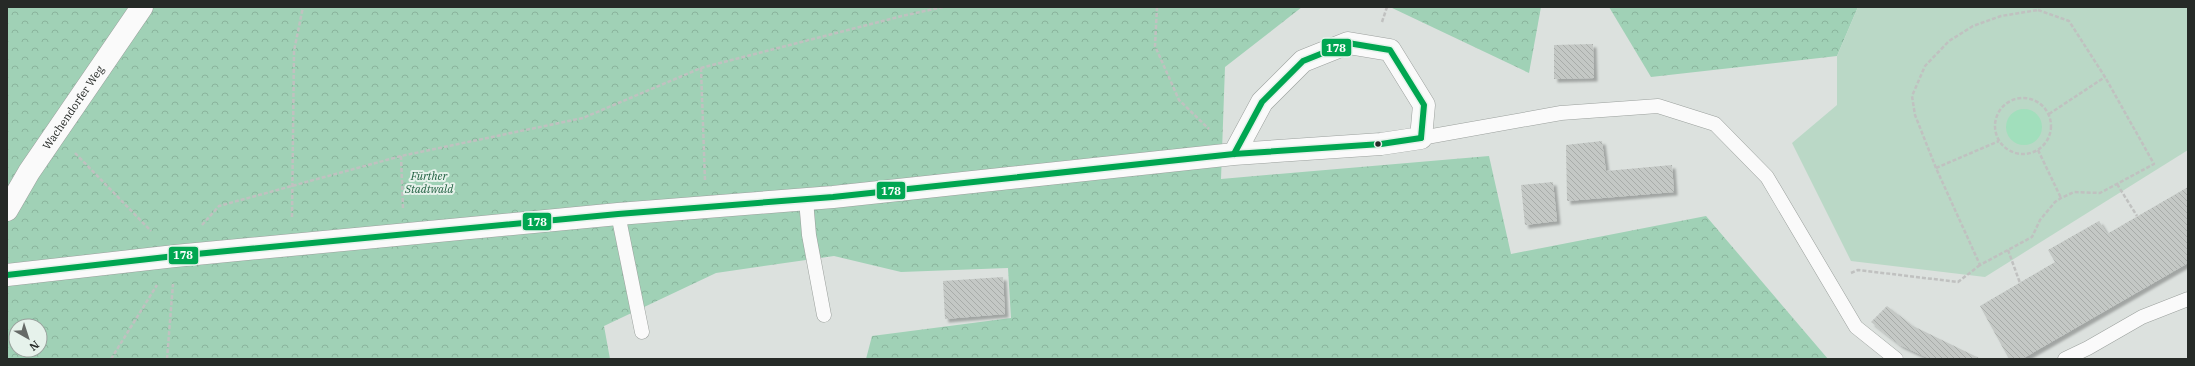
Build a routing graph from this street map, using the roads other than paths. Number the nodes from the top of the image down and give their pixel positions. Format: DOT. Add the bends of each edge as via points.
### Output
graph roads {
  1 [pos="142,7"];
  2 [pos="1421,138"];
  3 [pos="1234,154"];
  4 [pos="806,200"];
  5 [pos="7,210"];
  6 [pos="618,214"];
  7 [pos="7,275"];
  8 [pos="2188,299"];
  9 [pos="824,316"];
  10 [pos="642,332"];
  11 [pos="1896,359"];
  12 [pos="2065,359"];
  1 -- 5 [label="street, Wachendorfer Weg" via="29,172"];
  2 -- 3 [label="street" via="1381,144"];
  2 -- 3 [label="street" via="1424,105 1390,50 1348,43 1303,61 1262,102"];
  2 -- 11 [label="lane" via="1561,113 1658,106 1715,124 1767,177 1856,327"];
  3 -- 4 [label="street"];
  4 -- 6 [label="street"];
  4 -- 9 [label="lane" via="809,235"];
  6 -- 7 [label="street" via="175,256"];
  6 -- 10 [label="lane"];
  8 -- 12 [label="lane" via="2142,317"];
}
